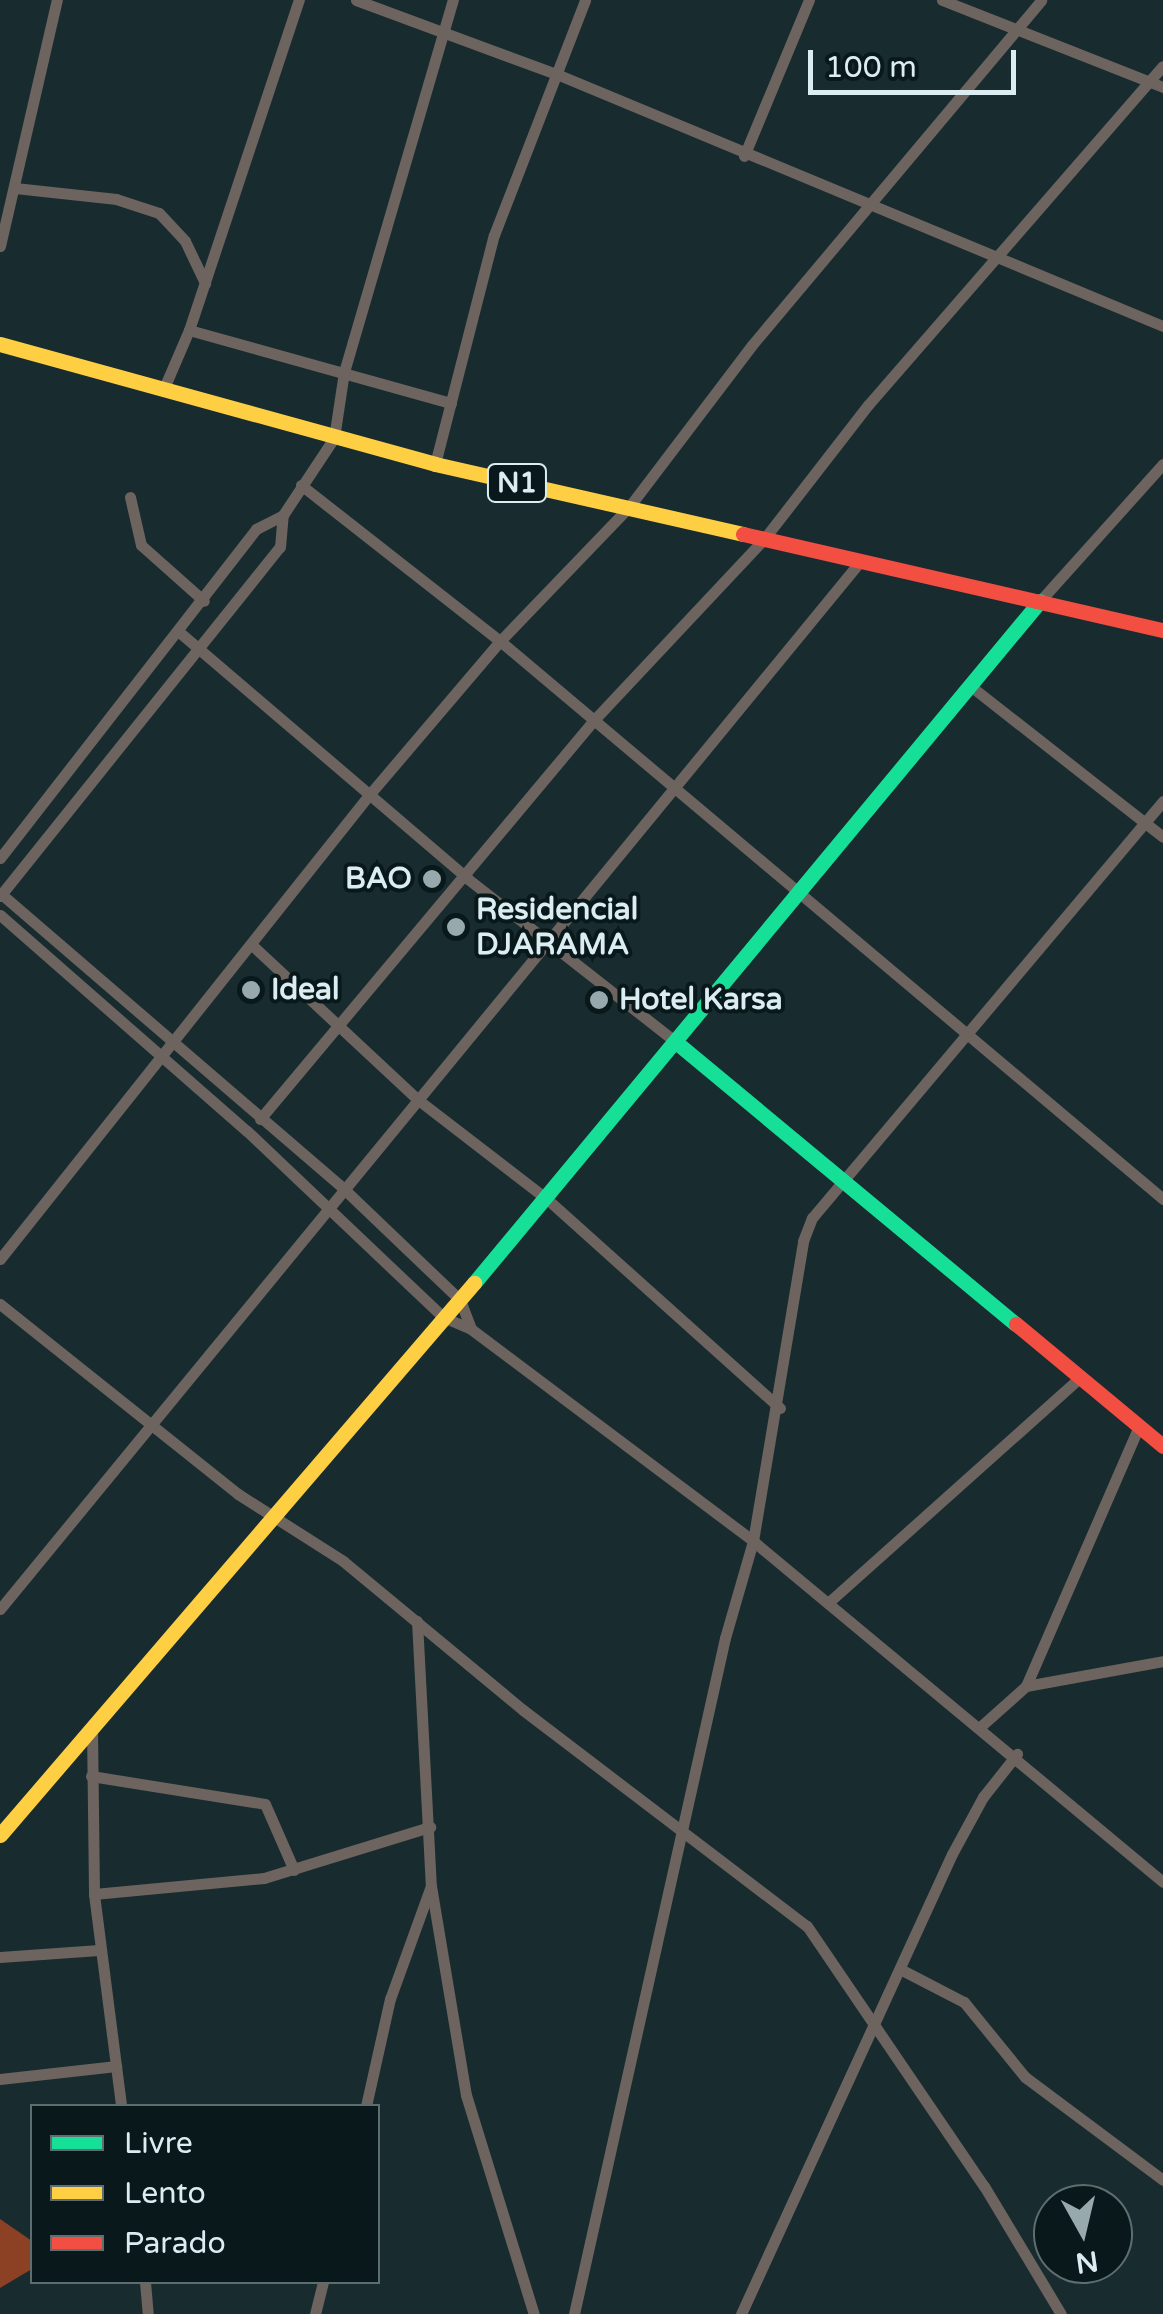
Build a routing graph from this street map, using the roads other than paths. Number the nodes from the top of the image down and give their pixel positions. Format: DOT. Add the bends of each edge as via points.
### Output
graph roads {
  1 [pos="57,0"];
  2 [pos="299,0"];
  3 [pos="356,0"];
  4 [pos="453,0"];
  5 [pos="585,0"];
  6 [pos="809,0"];
  7 [pos="942,0"];
  8 [pos="1042,0"];
  9 [pos="1016,29"];
  10 [pos="443,34"];
  11 [pos="1163,66"];
  12 [pos="559,75"];
  13 [pos="1150,82"];
  14 [pos="1163,87"];
  15 [pos="744,156"];
  16 [pos="14,188"];
  17 [pos="866,206"];
  18 [pos="1,242"];
  19 [pos="996,256"];
  20 [pos="205,283"];
  21 [pos="1163,326"];
  22 [pos="189,330"];
  23 [pos="0,344"];
  24 [pos="344,372"];
  25 [pos="164,388"];
  26 [pos="450,403"];
  27 [pos="334,438"];
  28 [pos="435,464"];
  29 [pos="1163,464"];
  30 [pos="301,485"];
  31 [pos="130,498"];
  32 [pos="629,507"];
  33 [pos="282,515"];
  34 [pos="764,538"];
  35 [pos="858,562"];
  36 [pos="204,601"];
  37 [pos="1040,601"];
  38 [pos="1163,630"];
  39 [pos="178,631"];
  40 [pos="500,641"];
  41 [pos="199,650"];
  42 [pos="973,688"];
  43 [pos="594,720"];
  44 [pos="677,791"];
  45 [pos="369,796"];
  46 [pos="1163,801"];
  47 [pos="1144,823"];
  48 [pos="1163,837"];
  49 [pos="0,858"];
  50 [pos="468,879"];
  51 [pos="1,894"];
  52 [pos="800,894"];
  53 [pos="0,915"];
  54 [pos="549,942"];
  55 [pos="253,946"];
  56 [pos="342,1027"];
  57 [pos="973,1034"];
  58 [pos="174,1041"];
  59 [pos="678,1043"];
  60 [pos="160,1060"];
  61 [pos="417,1099"];
  62 [pos="260,1119"];
  63 [pos="846,1180"];
  64 [pos="345,1190"];
  65 [pos="1163,1198"];
  66 [pos="547,1199"];
  67 [pos="332,1211"];
  68 [pos="0,1259"];
  69 [pos="460,1300"];
  70 [pos="0,1304"];
  71 [pos="443,1317"];
  72 [pos="471,1329"];
  73 [pos="1081,1378"];
  74 [pos="780,1408"];
  75 [pos="151,1422"];
  76 [pos="1139,1426"];
  77 [pos="1163,1446"];
  78 [pos="276,1515"];
  79 [pos="753,1541"];
  80 [pos="829,1602"];
  81 [pos="0,1609"];
  82 [pos="417,1620"];
  83 [pos="1163,1661"];
  84 [pos="1026,1686"];
  85 [pos="92,1725"];
  86 [pos="980,1727"];
  87 [pos="1017,1754"];
  88 [pos="91,1776"];
  89 [pos="430,1827"];
  90 [pos="683,1833"];
  91 [pos="0,1834"];
  92 [pos="294,1870"];
  93 [pos="1163,1882"];
  94 [pos="431,1886"];
  95 [pos="94,1894"];
  96 [pos="99,1950"];
  97 [pos="0,1957"];
  98 [pos="900,1969"];
  99 [pos="874,2025"];
  100 [pos="116,2066"];
  101 [pos="0,2079"];
  102 [pos="122,2104"];
  103 [pos="366,2104"];
  104 [pos="1163,2180"];
  105 [pos="145,2284"];
  106 [pos="323,2284"];
  107 [pos="148,2314"];
  108 [pos="314,2314"];
  109 [pos="534,2314"];
  110 [pos="574,2314"];
  111 [pos="741,2314"];
  112 [pos="1062,2314"];
  1 -- 16 [label="street"];
  2 -- 20 [label="street"];
  3 -- 10 [label="street"];
  4 -- 10 [label="street"];
  5 -- 12 [label="street"];
  6 -- 15 [label="street"];
  7 -- 9 [label="street"];
  8 -- 9 [label="street"];
  9 -- 13 [label="street"];
  9 -- 17 [label="street"];
  10 -- 12 [label="street"];
  10 -- 24 [label="street"];
  11 -- 13 [label="street"];
  12 -- 15 [label="street"];
  12 -- 26 [label="street" via="494,236"];
  13 -- 14 [label="street"];
  13 -- 19 [label="street"];
  15 -- 17 [label="street"];
  16 -- 18 [label="street"];
  16 -- 20 [label="street" via="116,199 159,213 185,240"];
  17 -- 19 [label="street"];
  17 -- 32 [label="street"];
  19 -- 21 [label="street"];
  19 -- 34 [label="street" via="834,445"];
  20 -- 22 [label="street"];
  22 -- 24 [label="street"];
  22 -- 25 [label="street"];
  23 -- 25 [label="main road, N1"];
  24 -- 26 [label="street"];
  24 -- 27 [label="street"];
  25 -- 27 [label="main road, N1"];
  26 -- 28 [label="street"];
  27 -- 28 [label="main road, N1"];
  27 -- 30 [label="street"];
  28 -- 32 [label="main road, N1"];
  29 -- 37 [label="street"];
  30 -- 33 [label="street"];
  30 -- 40 [label="street"];
  31 -- 36 [label="street" via="134,528 147,553"];
  32 -- 34 [label="main road, N1"];
  32 -- 40 [label="street"];
  33 -- 36 [label="street" via="256,529"];
  33 -- 41 [label="street" via="280,547"];
  34 -- 35 [label="main road, N1"];
  34 -- 43 [label="street"];
  35 -- 37 [label="main road, N1"];
  35 -- 44 [label="street"];
  36 -- 39 [label="street"];
  37 -- 38 [label="main road, N1"];
  37 -- 42 [label="main road"];
  39 -- 41 [label="street"];
  39 -- 49 [label="street"];
  40 -- 43 [label="street"];
  40 -- 45 [label="street"];
  41 -- 45 [label="street"];
  41 -- 51 [label="street"];
  42 -- 47 [label="street"];
  42 -- 52 [label="main road"];
  43 -- 44 [label="street"];
  43 -- 50 [label="street"];
  44 -- 52 [label="street"];
  44 -- 54 [label="street"];
  45 -- 50 [label="street"];
  45 -- 55 [label="street"];
  46 -- 47 [label="street"];
  47 -- 48 [label="street"];
  47 -- 57 [label="street"];
  50 -- 54 [label="street"];
  50 -- 56 [label="street"];
  51 -- 58 [label="street"];
  52 -- 57 [label="street"];
  52 -- 59 [label="main road"];
  53 -- 60 [label="street"];
  54 -- 59 [label="street"];
  54 -- 61 [label="street"];
  55 -- 56 [label="street"];
  55 -- 58 [label="street"];
  56 -- 61 [label="street"];
  56 -- 62 [label="street"];
  57 -- 63 [label="street"];
  57 -- 65 [label="street"];
  58 -- 60 [label="street"];
  58 -- 62 [label="street"];
  59 -- 63 [label="main road"];
  59 -- 66 [label="main road"];
  60 -- 67 [label="street"];
  60 -- 68 [label="street"];
  61 -- 64 [label="street"];
  61 -- 66 [label="street"];
  62 -- 64 [label="street"];
  63 -- 73 [label="main road"];
  63 -- 74 [label="street" via="812,1218 803,1241"];
  64 -- 67 [label="street"];
  64 -- 69 [label="street"];
  66 -- 69 [label="main road"];
  66 -- 74 [label="street"];
  67 -- 71 [label="street"];
  67 -- 75 [label="street"];
  69 -- 71 [label="main road"];
  69 -- 72 [label="street"];
  70 -- 75 [label="street"];
  71 -- 72 [label="street"];
  71 -- 78 [label="main road"];
  72 -- 79 [label="street"];
  73 -- 76 [label="main road"];
  73 -- 80 [label="street"];
  74 -- 79 [label="street"];
  75 -- 78 [label="street" via="238,1494"];
  75 -- 81 [label="street"];
  76 -- 77 [label="main road"];
  76 -- 84 [label="street"];
  78 -- 82 [label="street"];
  78 -- 85 [label="main road"];
  79 -- 80 [label="street"];
  79 -- 90 [label="street"];
  80 -- 86 [label="street"];
  82 -- 89 [label="street"];
  82 -- 90 [label="street"];
  83 -- 84 [label="street"];
  84 -- 86 [label="street"];
  85 -- 88 [label="street"];
  85 -- 91 [label="main road"];
  86 -- 87 [label="street"];
  87 -- 93 [label="street"];
  87 -- 98 [label="street" via="966,1828"];
  88 -- 92 [label="street" via="265,1804"];
  88 -- 95 [label="street"];
  89 -- 92 [label="street"];
  89 -- 94 [label="street"];
  90 -- 99 [label="street" via="807,1926"];
  90 -- 110 [label="street"];
  92 -- 95 [label="street" via="180,1890"];
  94 -- 103 [label="street" via="390,2000"];
  94 -- 109 [label="street" via="466,2095"];
  95 -- 96 [label="street"];
  96 -- 97 [label="street"];
  96 -- 100 [label="street"];
  98 -- 99 [label="street"];
  98 -- 104 [label="street" via="964,2002 1025,2077"];
  99 -- 111 [label="street"];
  99 -- 112 [label="street"];
  100 -- 101 [label="street"];
  100 -- 102 [label="street"];
  105 -- 107 [label="street"];
  106 -- 108 [label="street"];
}
